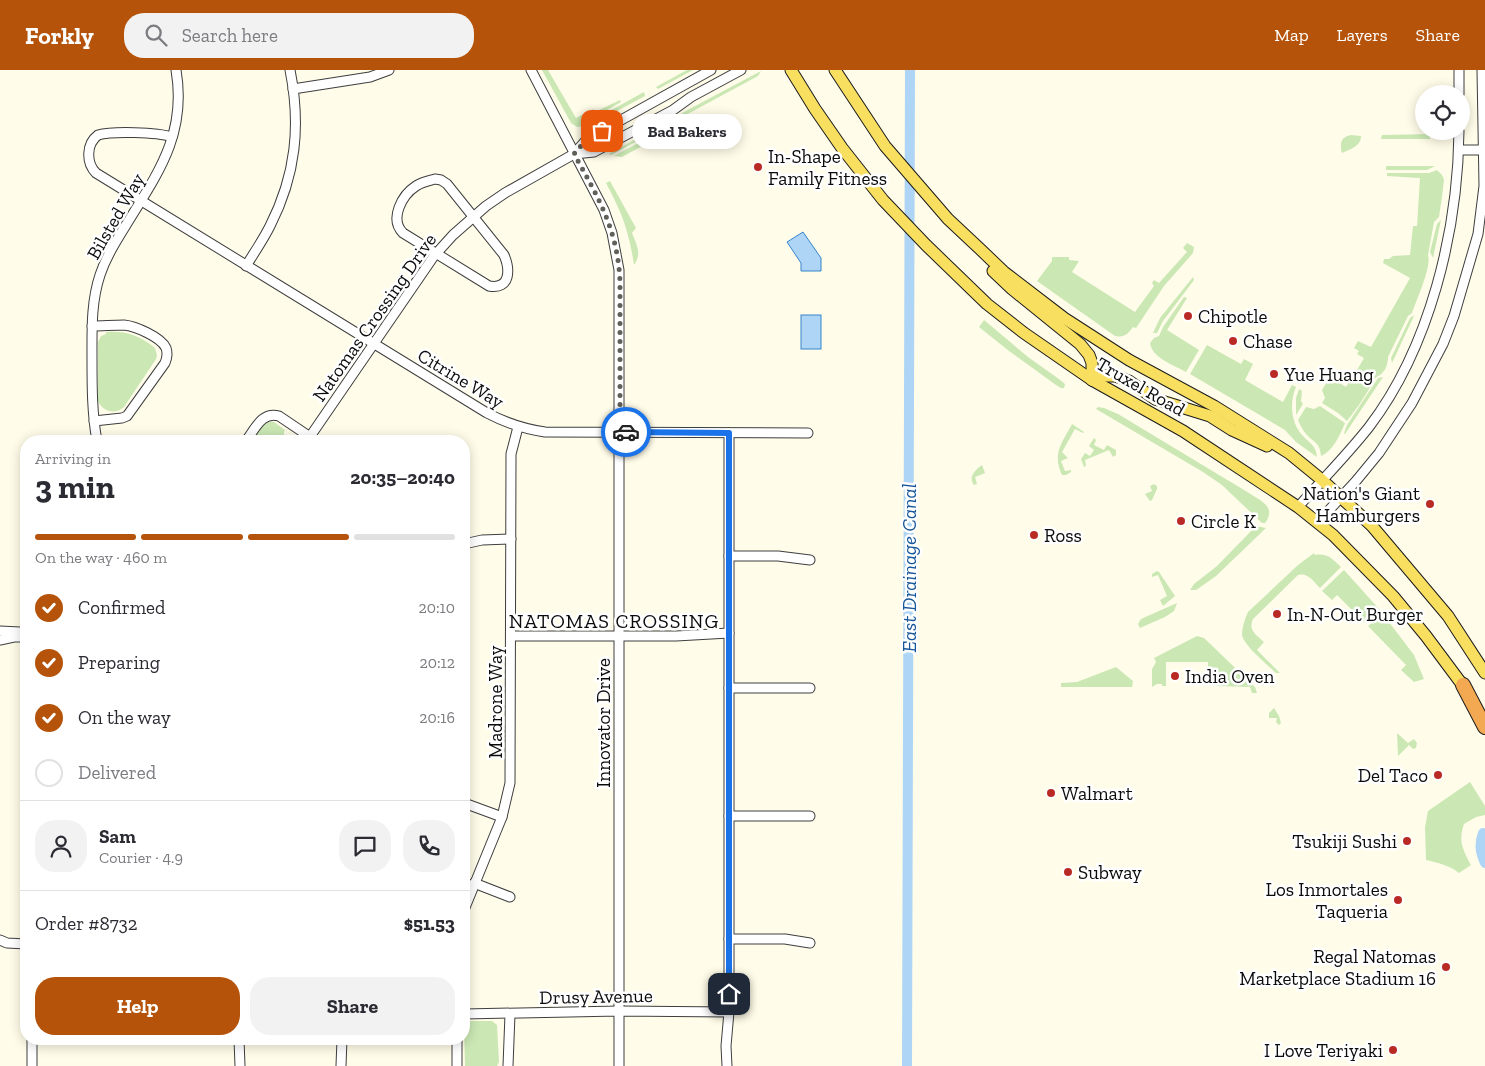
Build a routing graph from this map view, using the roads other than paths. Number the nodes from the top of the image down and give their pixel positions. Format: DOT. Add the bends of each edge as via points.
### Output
graph roads {
  1 [pos="176,70"];
  2 [pos="290,70"];
  3 [pos="389,70"];
  4 [pos="531,70"];
  5 [pos="711,70"];
  6 [pos="741,70"];
  7 [pos="791,70"];
  8 [pos="835,70"];
  9 [pos="1459,70"];
  10 [pos="1482,70"];
  11 [pos="1459,85"];
  12 [pos="293,89"];
  13 [pos="172,137"];
  14 [pos="1459,140"];
  15 [pos="1459,150"];
  16 [pos="1484,150"];
  17 [pos="574,154"];
  18 [pos="141,201"];
  19 [pos="473,216"];
  20 [pos="980,249"];
  21 [pos="437,254"];
  22 [pos="246,266"];
  23 [pos="92,326"];
  24 [pos="374,344"];
  25 [pos="1092,380"];
  26 [pos="94,422"];
  27 [pos="518,427"];
  28 [pos="620,432"];
  29 [pos="729,433"];
  30 [pos="808,433"];
  31 [pos="96,435"];
  32 [pos="250,435"];
  33 [pos="304,435"];
  34 [pos="314,435"];
  35 [pos="1300,462"];
  36 [pos="1322,480"];
  37 [pos="1342,497"];
  38 [pos="1298,507"];
  39 [pos="1318,522"];
  40 [pos="511,539"];
  41 [pos="470,543"];
  42 [pos="729,556"];
  43 [pos="810,560"];
  44 [pos="0,631"];
  45 [pos="20,632"];
  46 [pos="729,634"];
  47 [pos="620,635"];
  48 [pos="511,636"];
  49 [pos="20,637"];
  50 [pos="0,640"];
  51 [pos="1485,673"];
  52 [pos="1463,685"];
  53 [pos="729,688"];
  54 [pos="810,688"];
  55 [pos="1485,720"];
  56 [pos="1485,727"];
  57 [pos="470,805"];
  58 [pos="502,816"];
  59 [pos="729,816"];
  60 [pos="810,816"];
  61 [pos="474,883"];
  62 [pos="470,894"];
  63 [pos="510,898"];
  64 [pos="729,939"];
  65 [pos="0,940"];
  66 [pos="20,943"];
  67 [pos="810,943"];
  68 [pos="619,1011"];
  69 [pos="729,1012"];
  70 [pos="470,1014"];
  71 [pos="510,1014"];
  72 [pos="32,1045"];
  73 [pos="239,1045"];
  74 [pos="342,1045"];
  75 [pos="457,1045"];
  76 [pos="32,1066"];
  77 [pos="240,1066"];
  78 [pos="341,1066"];
  79 [pos="457,1066"];
  80 [pos="508,1066"];
  81 [pos="619,1066"];
  82 [pos="726,1066"];
  1 -- 13 [label="street, Bilsted Way" via="177,115"];
  2 -- 12 [label="street"];
  3 -- 12 [label="street"];
  4 -- 17 [label="street, Innovator Drive"];
  5 -- 17 [label="street, Natomas Crossing Drive" via="587,139"];
  6 -- 17 [label="street, Natomas Crossing Drive" via="594,152"];
  7 -- 25 [label="main road, Truxel Road" via="842,148 926,245 987,304"];
  8 -- 20 [label="main road, Truxel Road" via="885,146 948,219"];
  9 -- 11 [label="street"];
  10 -- 16 [label="street"];
  12 -- 22 [label="street" via="295,140 287,186 269,228"];
  13 -- 18 [label="street, Bilsted Way" via="162,166"];
  13 -- 18 [label="street, Citrine Way" via="152,133 101,134 91,142 91,168"];
  14 -- 15 [label="street"];
  15 -- 16 [label="street"];
  15 -- 36 [label="street" via="1450,228 1436,290 1403,374 1370,426"];
  16 -- 37 [label="street" via="1484,186 1478,234 1454,316 1412,403 1379,453"];
  17 -- 19 [label="street, Natomas Crossing Drive" via="505,193"];
  17 -- 28 [label="street, Innovator Drive" via="604,210 618,258"];
  18 -- 22 [label="street, Citrine Way"];
  18 -- 23 [label="street, Bilsted Way" via="107,258 95,294"];
  19 -- 21 [label="street, Natomas Crossing Drive"];
  19 -- 21 [label="street" via="504,255 508,274 504,283 489,286"];
  19 -- 21 [label="street" via="441,180 424,182 410,191 400,206 399,230"];
  20 -- 25 [label="main road" via="987,265 1012,289 1080,344 1092,363"];
  20 -- 35 [label="main road, Truxel Road" via="1004,272 1064,318 1129,360 1214,406"];
  21 -- 24 [label="street, Natomas Crossing Drive"];
  22 -- 24 [label="street, Citrine Way"];
  23 -- 26 [label="street, Bilsted Way"];
  23 -- 26 [label="street" via="134,327 162,343 167,354 132,412 122,418"];
  24 -- 27 [label="street, Citrine Way" via="487,413"];
  24 -- 34 [label="street, Natomas Crossing Drive"];
  25 -- 35 [label="main road" via="1115,376 1129,381 1155,399 1210,416"];
  25 -- 38 [label="main road, Truxel Road" via="1183,431"];
  26 -- 31 [label="street, Bilsted Way"];
  27 -- 28 [label="street, Citrine Way" via="545,432"];
  27 -- 40 [label="street, Madrone Way" via="511,454"];
  28 -- 29 [label="street, Citrine Way"];
  28 -- 47 [label="street, Innovator Drive"];
  29 -- 30 [label="street, Citrine Way"];
  29 -- 42 [label="street"];
  32 -- 33 [label="street" via="260,420 274,414"];
  35 -- 36 [label="main road, Truxel Road"];
  36 -- 37 [label="main road, Truxel Road"];
  36 -- 38 [label="street"];
  37 -- 39 [label="street"];
  37 -- 51 [label="main road, Truxel Road" via="1372,526 1448,616"];
  38 -- 39 [label="main road, Truxel Road"];
  39 -- 52 [label="main road, Truxel Road" via="1393,596"];
  40 -- 41 [label="street"];
  40 -- 48 [label="street, Madrone Way"];
  42 -- 43 [label="street"];
  42 -- 46 [label="street"];
  44 -- 45 [label="street"];
  46 -- 47 [label="street"];
  46 -- 53 [label="street"];
  47 -- 48 [label="street"];
  47 -- 68 [label="street, Innovator Drive"];
  48 -- 58 [label="street, Madrone Way" via="511,765"];
  49 -- 50 [label="street"];
  52 -- 55 [label="main road, Truxel Road"];
  52 -- 56 [label="highway"];
  53 -- 54 [label="street"];
  53 -- 59 [label="street"];
  57 -- 58 [label="street"];
  58 -- 61 [label="street, Madrone Way"];
  59 -- 60 [label="street"];
  59 -- 64 [label="street"];
  61 -- 62 [label="street, Madrone Way"];
  61 -- 63 [label="street"];
  64 -- 67 [label="street" via="785,939"];
  64 -- 69 [label="street"];
  65 -- 66 [label="street"];
  68 -- 69 [label="street, Drusy Avenue"];
  68 -- 71 [label="street, Drusy Avenue"];
  68 -- 81 [label="street, Innovator Drive"];
  69 -- 82 [label="street"];
  70 -- 71 [label="street, Drusy Avenue"];
  71 -- 80 [label="street"];
  72 -- 76 [label="street"];
  73 -- 77 [label="street"];
  74 -- 78 [label="street"];
  75 -- 79 [label="street"];
}
